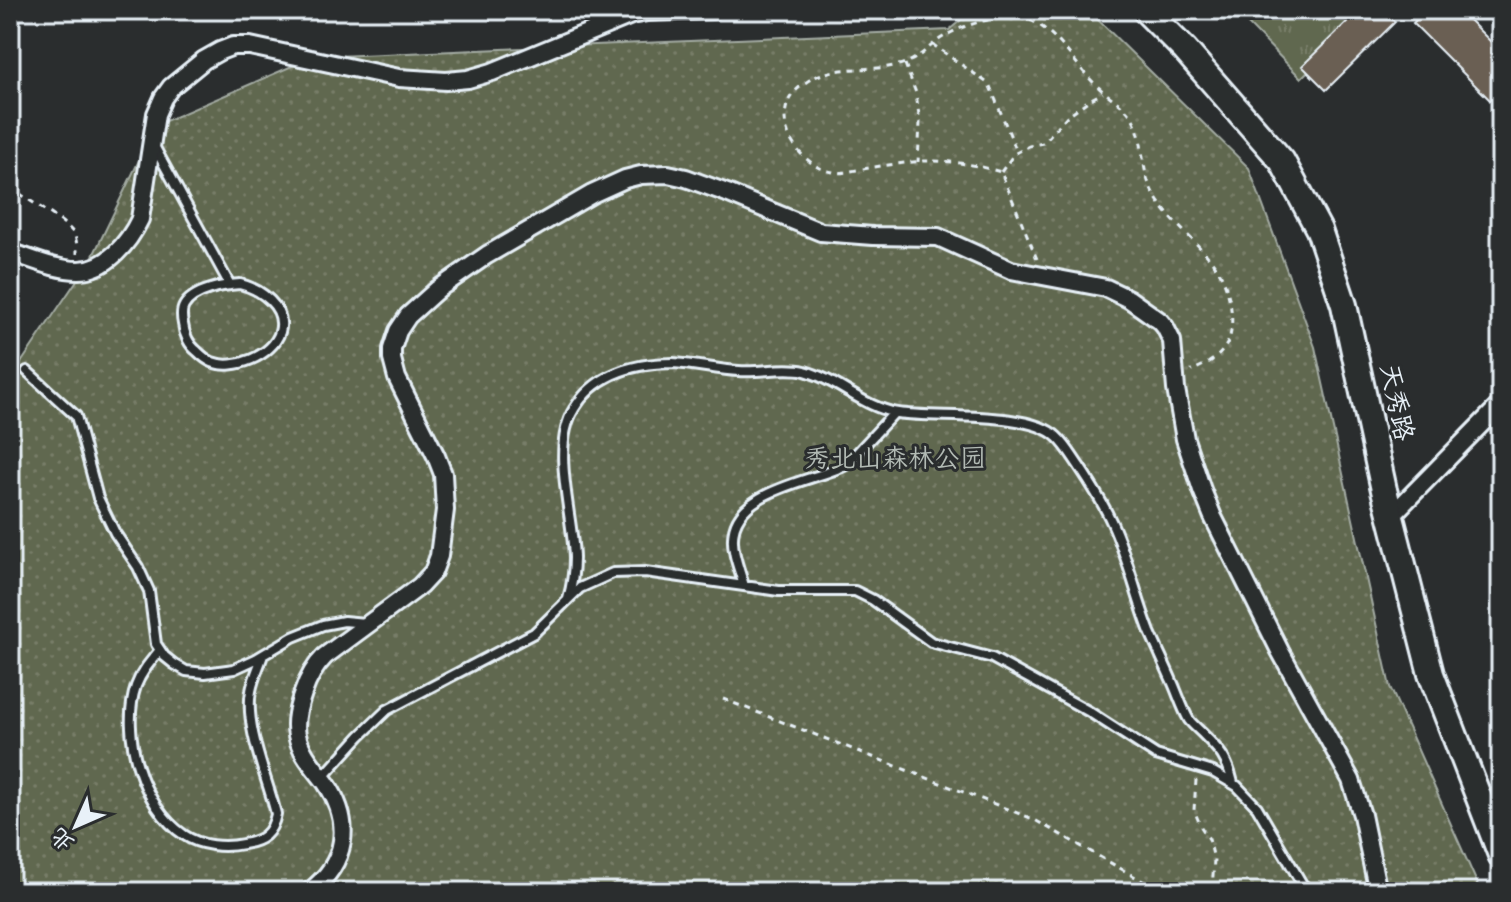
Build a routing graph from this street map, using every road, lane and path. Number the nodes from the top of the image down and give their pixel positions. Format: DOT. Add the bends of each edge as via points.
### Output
graph roads {
  1 [pos="10,10"];
  2 [pos="712,10"];
  3 [pos="979,10"];
  4 [pos="1145,10"];
  5 [pos="980,22"];
  6 [pos="932,44"];
  7 [pos="10,48"];
  8 [pos="904,62"];
  9 [pos="1104,92"];
  10 [pos="152,142"];
  11 [pos="1017,152"];
  12 [pos="918,162"];
  13 [pos="1001,172"];
  14 [pos="10,186"];
  15 [pos="10,252"];
  16 [pos="77,270"];
  17 [pos="1045,277"];
  18 [pos="230,285"];
  19 [pos="27,371"];
  20 [pos="1175,377"];
  21 [pos="1501,404"];
  22 [pos="894,413"];
  23 [pos="1391,516"];
  24 [pos="744,586"];
  25 [pos="568,600"];
  26 [pos="370,624"];
  27 [pos="160,650"];
  28 [pos="263,654"];
  29 [pos="723,699"];
  30 [pos="1198,767"];
  31 [pos="322,778"];
  32 [pos="1233,783"];
  33 [pos="1501,855"];
  34 [pos="567,890"];
  35 [pos="309,892"];
  36 [pos="577,892"];
  37 [pos="1162,892"];
  38 [pos="1212,892"];
  39 [pos="1310,892"];
  40 [pos="1378,892"];
  1 -- 7 [label="path"];
  2 -- 10 [label="street" via="631,15 492,72 446,81 399,78 233,46 204,60 171,87 156,114"];
  3 -- 5 [label="path"];
  4 -- 23 [label="main road, 天秀路" via="1282,161 1319,230 1344,305"];
  5 -- 6 [label="path"];
  5 -- 9 [label="path" via="1033,22 1061,43"];
  6 -- 8 [label="path"];
  6 -- 11 [label="path" via="989,84"];
  8 -- 12 [label="path" via="916,93"];
  8 -- 12 [label="path" via="814,76 786,103 785,126 793,145 821,169 836,173"];
  9 -- 11 [label="path" via="1067,116 1043,143"];
  9 -- 20 [label="path" via="1134,121 1143,169 1159,202 1218,269 1231,307 1227,346 1211,362"];
  10 -- 16 [label="street" via="133,233 107,260"];
  10 -- 18 [label="lane"];
  11 -- 13 [label="path"];
  12 -- 13 [label="path"];
  13 -- 17 [label="path"];
  14 -- 16 [label="path" via="73,232"];
  15 -- 16 [label="street"];
  17 -- 20 [label="street" via="1106,288 1147,311 1172,341"];
  17 -- 26 [label="street" via="1011,270 938,237 821,232 668,174 625,179 592,194 438,289 398,331 392,359 443,474 445,510 437,565 428,579"];
  18 -- 18 [label="lane" via="192,298 182,315 191,345 210,362 227,365 255,358 280,331 275,306 266,295"];
  19 -- 27 [label="lane" via="76,416 98,498 149,591"];
  20 -- 40 [label="street" via="1185,439 1202,490 1280,651 1351,780"];
  21 -- 23 [label="street"];
  22 -- 24 [label="lane" via="846,465 770,493 738,518 733,546"];
  22 -- 25 [label="lane" via="806,371 737,371 674,363 642,365 603,378 574,408 564,435 574,554"];
  22 -- 32 [label="lane" via="985,417 1027,423 1056,436 1113,524 1150,631 1190,721 1223,755"];
  23 -- 33 [label="main road, 天秀路" via="1431,674"];
  24 -- 25 [label="lane" via="645,572 613,573 580,588"];
  24 -- 30 [label="lane" via="855,591 931,642 992,658 1156,755"];
  25 -- 31 [label="lane" via="527,638 387,710"];
  26 -- 28 [label="lane" via="323,625"];
  26 -- 31 [label="street" via="317,663 297,710 300,746"];
  27 -- 28 [label="lane" via="186,671 205,673 234,669"];
  27 -- 28 [label="lane" via="136,686 130,718 136,765 148,794 184,835 230,847 268,834 276,814 250,713"];
  29 -- 37 [label="path" via="1033,819"];
  30 -- 32 [label="lane"];
  30 -- 38 [label="path" via="1194,810 1214,859"];
  31 -- 35 [label="street" via="340,811 343,839 337,862"];
  32 -- 39 [label="lane" via="1257,807"];
  34 -- 36 [label="path"];
}
